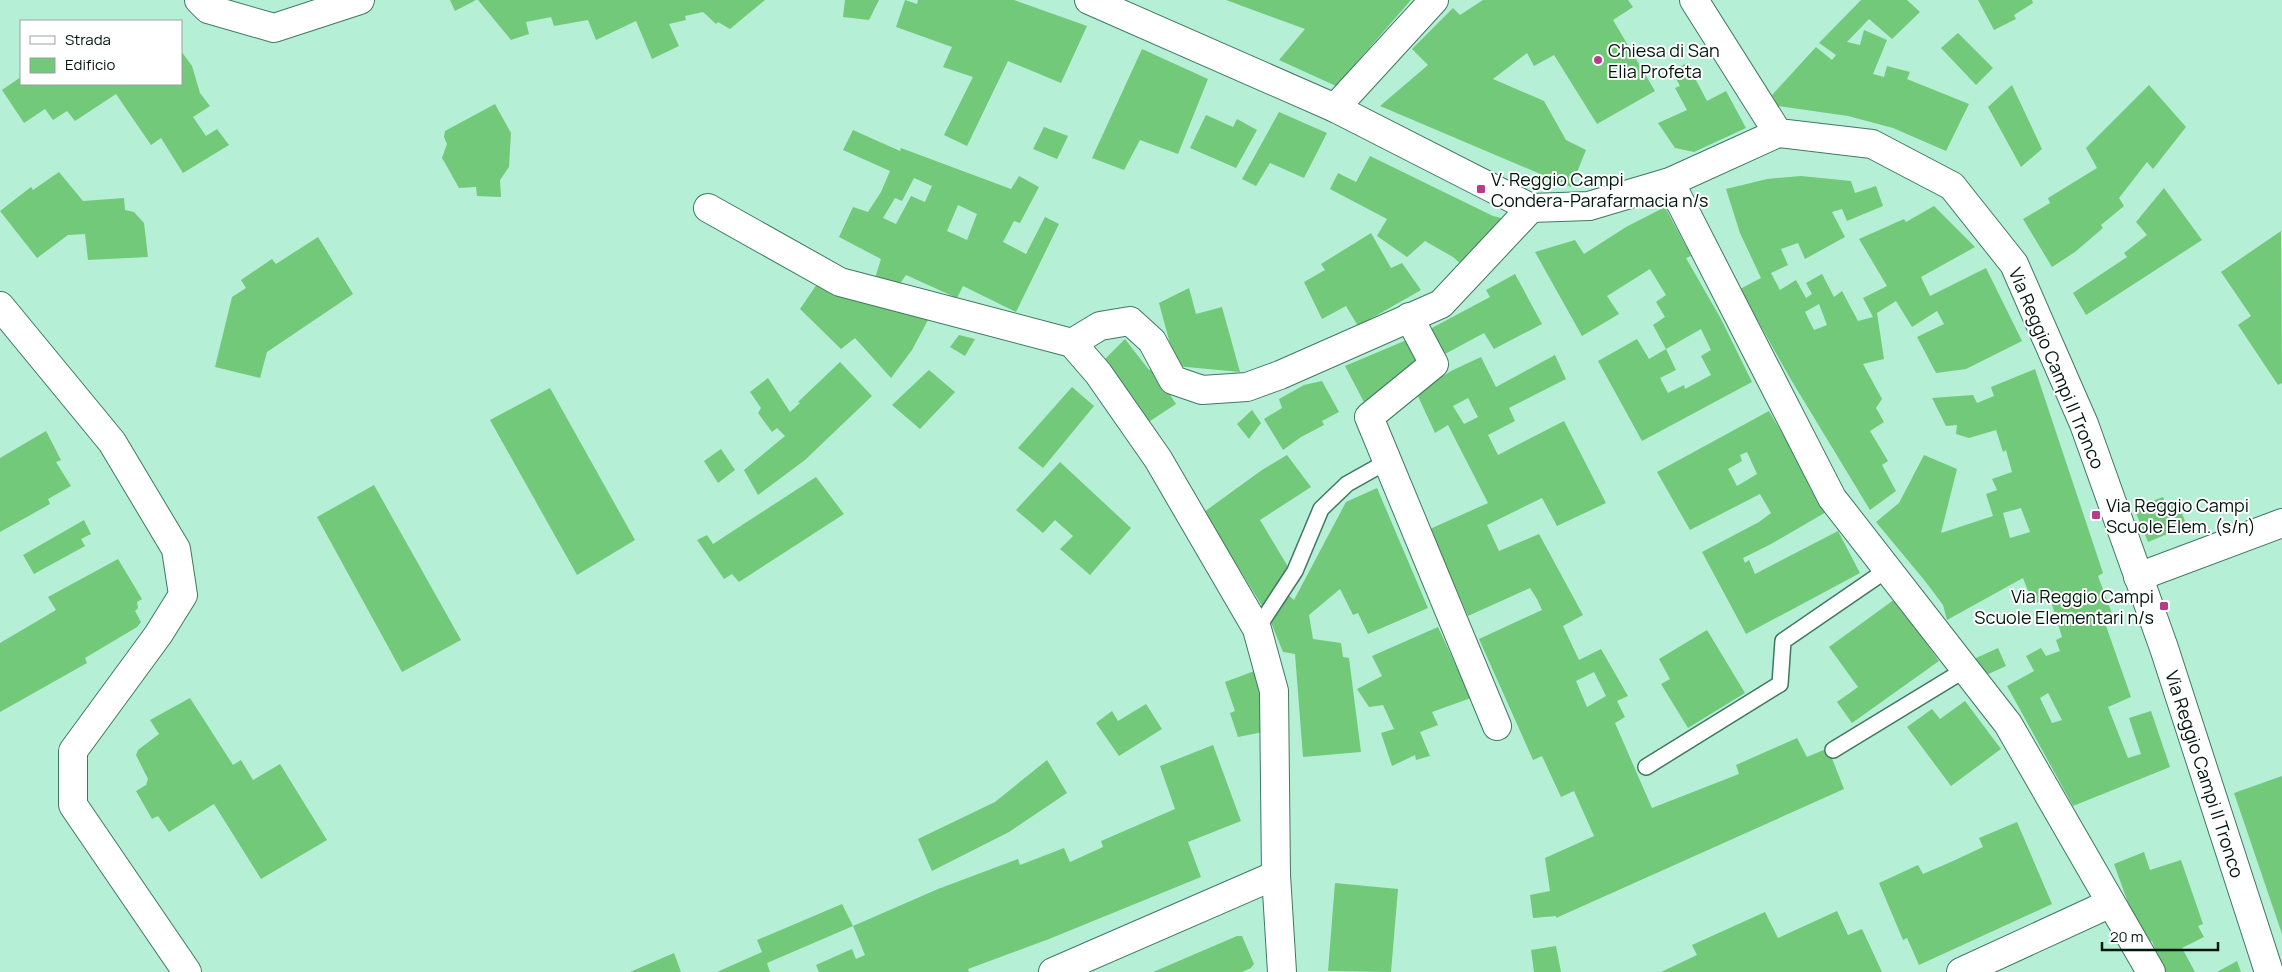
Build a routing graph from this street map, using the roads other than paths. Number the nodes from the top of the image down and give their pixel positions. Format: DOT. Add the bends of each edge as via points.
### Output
graph roads {
  1 [pos="199,0"];
  2 [pos="360,0"];
  3 [pos="1089,0"];
  4 [pos="1434,0"];
  5 [pos="1694,0"];
  6 [pos="1335,108"];
  7 [pos="1778,133"];
  8 [pos="1670,182"];
  9 [pos="708,208"];
  10 [pos="1531,208"];
  11 [pos="0,306"];
  12 [pos="1409,318"];
  13 [pos="1072,343"];
  14 [pos="1388,461"];
  15 [pos="2282,523"];
  16 [pos="1888,569"];
  17 [pos="2138,577"];
  18 [pos="1257,629"];
  19 [pos="1966,670"];
  20 [pos="1497,726"];
  21 [pos="1833,750"];
  22 [pos="1646,767"];
  23 [pos="1276,875"];
  24 [pos="2111,903"];
  25 [pos="187,972"];
  26 [pos="1053,972"];
  27 [pos="1282,972"];
  28 [pos="1961,972"];
  29 [pos="2151,972"];
  30 [pos="2269,972"];
  1 -- 2 [label="street" via="208,9 274,28"];
  3 -- 6 [label="street"];
  4 -- 6 [label="street"];
  5 -- 7 [label="street"];
  6 -- 10 [label="street"];
  7 -- 8 [label="street"];
  7 -- 17 [label="street, Via Reggio Campi II Tronco" via="1872,144 1952,186 2014,264 2084,424"];
  8 -- 10 [label="street" via="1588,206"];
  8 -- 16 [label="street" via="1832,498"];
  9 -- 13 [label="street" via="840,282"];
  10 -- 12 [label="street" via="1441,304"];
  11 -- 25 [label="street" via="112,442 176,549 183,594 158,635 73,751 73,805"];
  12 -- 13 [label="street" via="1247,387 1202,390 1173,380 1152,341 1130,321 1100,326"];
  12 -- 14 [label="street" via="1434,364 1369,417"];
  13 -- 18 [label="street" via="1098,372 1158,459"];
  14 -- 18 [label="lane" via="1347,484 1320,510 1295,571"];
  14 -- 20 [label="street"];
  15 -- 17 [label="street"];
  16 -- 19 [label="street"];
  16 -- 22 [label="lane" via="1783,641 1780,684"];
  17 -- 30 [label="street, Via Reggio Campi II Tronco"];
  18 -- 23 [label="street" via="1274,691"];
  19 -- 21 [label="lane"];
  19 -- 24 [label="street" via="2008,724"];
  23 -- 26 [label="street"];
  23 -- 27 [label="street"];
  24 -- 28 [label="street"];
  24 -- 29 [label="street"];
}
